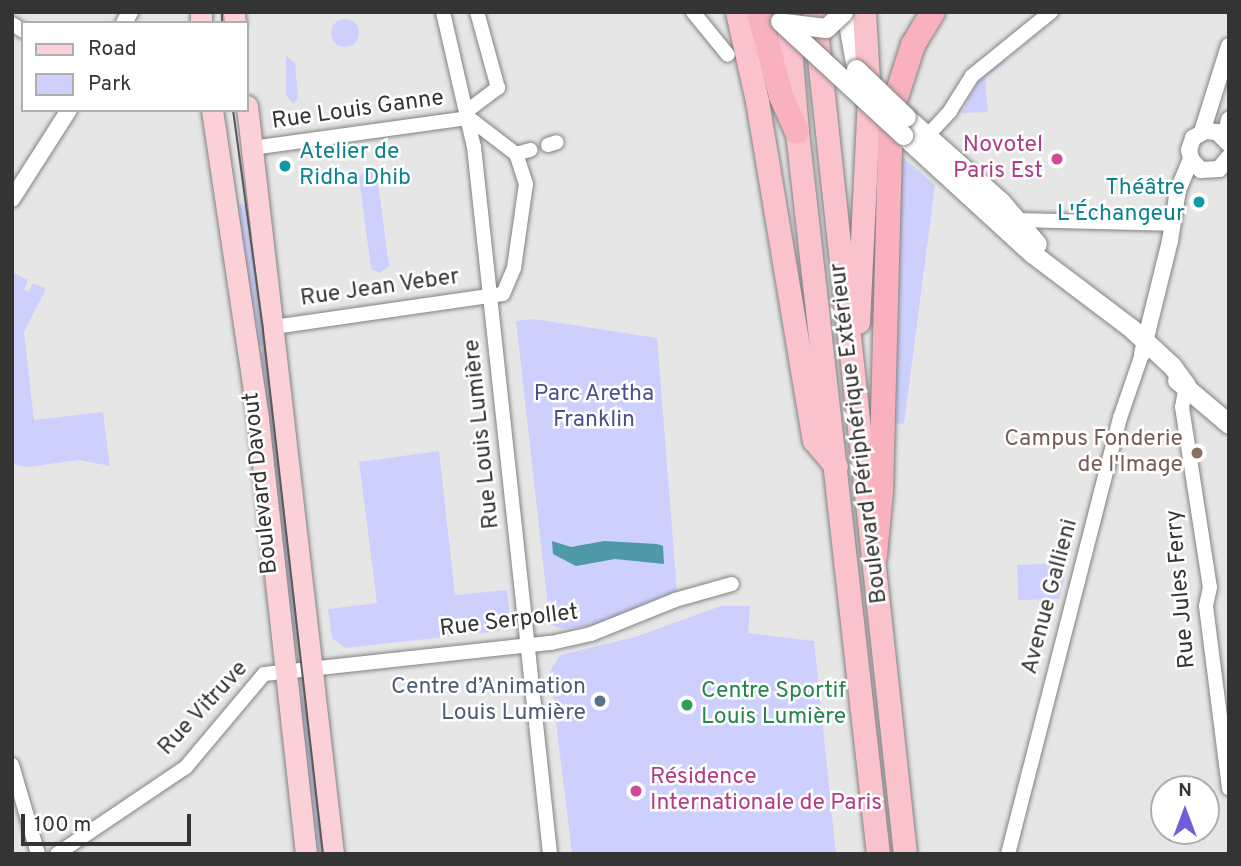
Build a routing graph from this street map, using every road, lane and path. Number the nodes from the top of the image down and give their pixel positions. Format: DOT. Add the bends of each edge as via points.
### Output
graph roads {
  1 [pos="443,12"];
  2 [pos="478,12"];
  3 [pos="693,12"];
  4 [pos="737,12"];
  5 [pos="814,12"];
  6 [pos="845,12"];
  7 [pos="864,12"];
  8 [pos="933,12"];
  9 [pos="1051,12"];
  10 [pos="774,15"];
  11 [pos="1229,46"];
  12 [pos="728,55"];
  13 [pos="68,112"];
  14 [pos="212,112"];
  15 [pos="248,112"];
  16 [pos="468,115"];
  17 [pos="1229,119"];
  18 [pos="906,131"];
  19 [pos="797,132"];
  20 [pos="1202,132"];
  21 [pos="928,135"];
  22 [pos="1227,141"];
  23 [pos="252,148"];
  24 [pos="1227,163"];
  25 [pos="1196,164"];
  26 [pos="12,199"];
  27 [pos="988,213"];
  28 [pos="1175,216"];
  29 [pos="1019,222"];
  30 [pos="1048,262"];
  31 [pos="492,296"];
  32 [pos="1100,309"];
  33 [pos="1152,310"];
  34 [pos="1120,319"];
  35 [pos="274,327"];
  36 [pos="1144,348"];
  37 [pos="850,366"];
  38 [pos="1186,386"];
  39 [pos="1229,424"];
  40 [pos="836,466"];
  41 [pos="875,556"];
  42 [pos="733,584"];
  43 [pos="527,644"];
  44 [pos="312,667"];
  45 [pos="283,670"];
  46 [pos="12,765"];
  47 [pos="1229,789"];
  48 [pos="38,854"];
  49 [pos="57,854"];
  50 [pos="306,854"];
  51 [pos="332,854"];
  52 [pos="550,854"];
  53 [pos="878,854"];
  54 [pos="905,854"];
  55 [pos="1008,854"];
  1 -- 16 [label="street, Rue Louis Lumière"];
  2 -- 16 [label="street" via="498,88"];
  3 -- 12 [label="street"];
  4 -- 40 [label="highway" via="757,101 814,440"];
  5 -- 37 [label="highway, Boulevard Périphérique Extérieur"];
  6 -- 10 [label="main road, bridge" via="816,29"];
  6 -- 18 [label="main road, bridge" via="856,69"];
  7 -- 37 [label="highway" via="869,96 858,325"];
  8 -- 41 [label="highway" via="913,45 891,113 881,491"];
  9 -- 21 [label="street" via="972,76"];
  10 -- 18 [label="main road, bridge"];
  10 -- 19 [label="highway" via="781,96"];
  11 -- 20 [label="street"];
  13 -- 26 [label="street"];
  14 -- 45 [label="main road, Boulevard Davout" via="258,419"];
  15 -- 23 [label="main road, Boulevard Davout"];
  16 -- 23 [label="street, Rue Louis Ganne"];
  16 -- 31 [label="street, Rue Louis Lumière"];
  16 -- 31 [label="street" via="523,152 526,184 514,268 503,294"];
  17 -- 22 [label="street"];
  18 -- 21 [label="main road"];
  18 -- 27 [label="main road"];
  19 -- 40 [label="highway"];
  20 -- 22 [label="street" via="1213,131"];
  20 -- 25 [label="street" via="1191,142"];
  21 -- 29 [label="main road"];
  23 -- 35 [label="main road, Boulevard Davout"];
  24 -- 25 [label="street"];
  25 -- 28 [label="street" via="1181,180"];
  27 -- 29 [label="street"];
  27 -- 30 [label="main road"];
  28 -- 29 [label="street"];
  28 -- 33 [label="street"];
  29 -- 30 [label="main road"];
  30 -- 32 [label="main road"];
  31 -- 35 [label="street, Rue Jean Veber"];
  31 -- 43 [label="street, Rue Louis Lumière"];
  32 -- 34 [label="main road"];
  32 -- 36 [label="main road"];
  33 -- 34 [label="street"];
  33 -- 36 [label="street"];
  34 -- 36 [label="main road"];
  35 -- 44 [label="main road, Boulevard Davout"];
  36 -- 38 [label="main road"];
  36 -- 55 [label="street, Avenue Gallieni" via="1120,418"];
  37 -- 41 [label="highway, Boulevard Périphérique Extérieur"];
  38 -- 39 [label="main road"];
  38 -- 47 [label="street, Rue Jules Ferry" via="1182,407 1210,587 1206,606"];
  40 -- 53 [label="highway"];
  41 -- 54 [label="highway, Boulevard Périphérique Extérieur"];
  42 -- 43 [label="street, Rue Serpollet" via="675,600 591,634"];
  43 -- 44 [label="street, Rue Serpollet"];
  43 -- 52 [label="street, Rue Louis Lumière"];
  44 -- 45 [label="street, Rue Serpollet"];
  44 -- 51 [label="main road, Boulevard Davout"];
  45 -- 49 [label="street, Rue Vitruve" via="264,674 186,767"];
  45 -- 50 [label="main road, Boulevard Davout"];
  46 -- 48 [label="street"];
}
